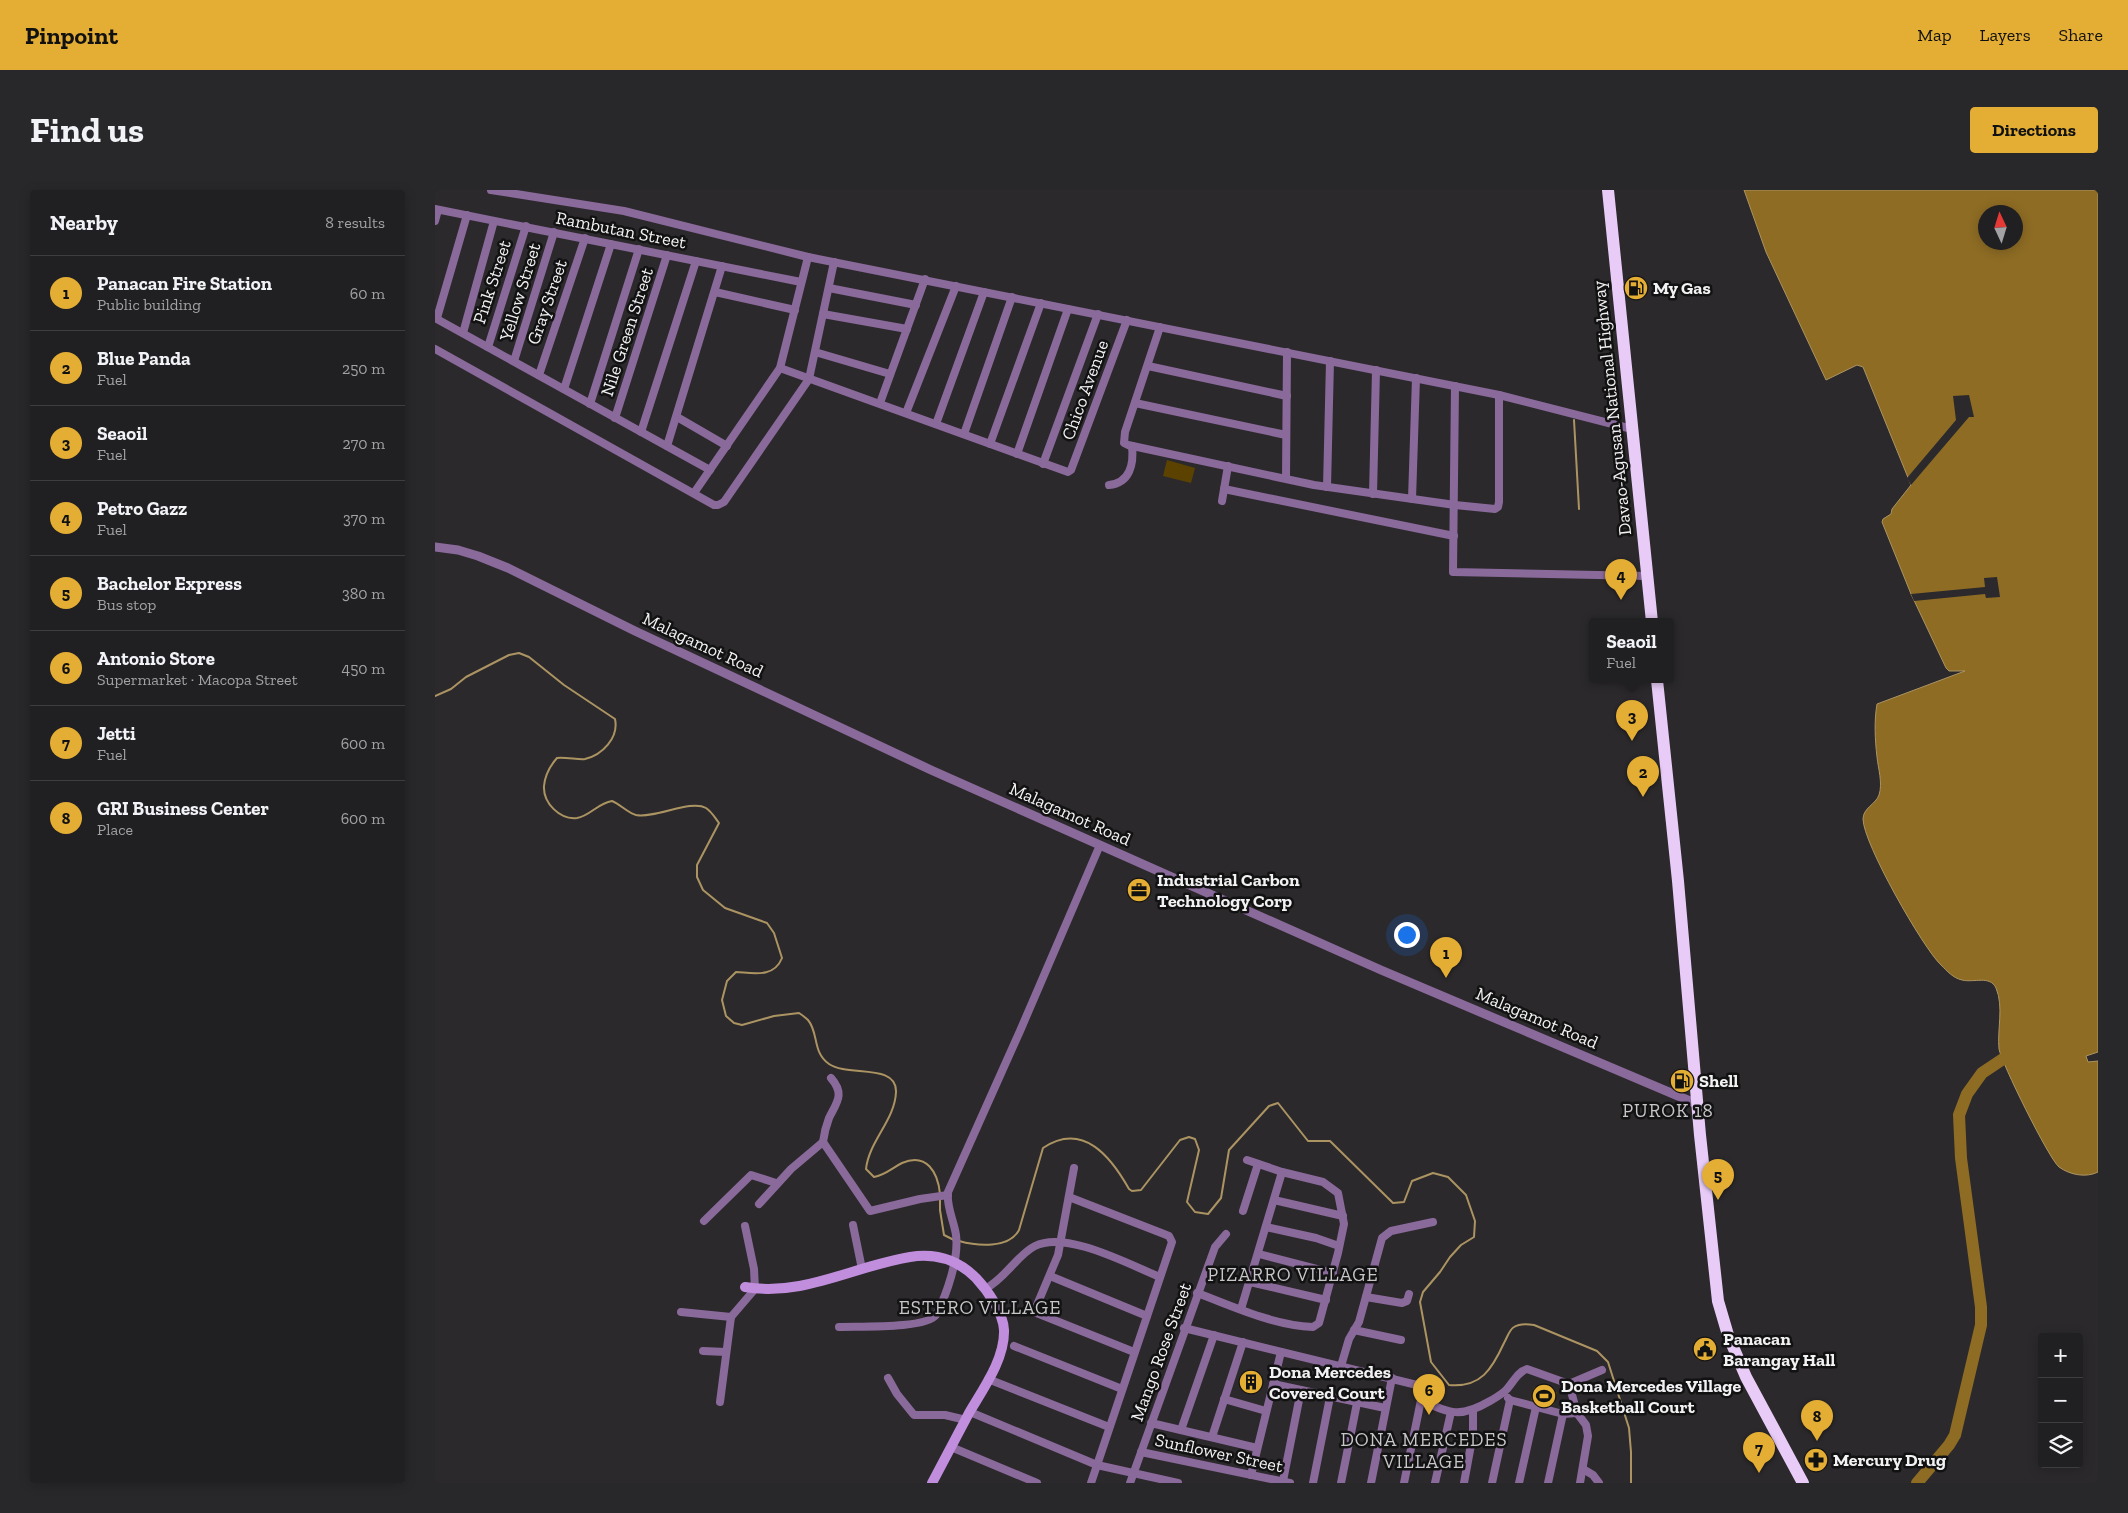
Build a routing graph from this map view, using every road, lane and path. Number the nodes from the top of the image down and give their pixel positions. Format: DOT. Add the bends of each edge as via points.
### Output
graph roads {
  1 [pos="491,190"];
  2 [pos="1608,190"];
  3 [pos="437,210"];
  4 [pos="467,215"];
  5 [pos="435,221"];
  6 [pos="494,221"];
  7 [pos="526,226"];
  8 [pos="554,232"];
  9 [pos="585,238"];
  10 [pos="611,244"];
  11 [pos="639,249"];
  12 [pos="667,255"];
  13 [pos="808,257"];
  14 [pos="696,261"];
  15 [pos="834,262"];
  16 [pos="722,266"];
  17 [pos="925,279"];
  18 [pos="801,282"];
  19 [pos="956,286"];
  20 [pos="829,288"];
  21 [pos="715,292"];
  22 [pos="984,292"];
  23 [pos="1012,297"];
  24 [pos="1041,303"];
  25 [pos="916,305"];
  26 [pos="1068,308"];
  27 [pos="795,310"];
  28 [pos="823,314"];
  29 [pos="1098,314"];
  30 [pos="436,318"];
  31 [pos="1127,320"];
  32 [pos="1160,327"];
  33 [pos="907,329"];
  34 [pos="463,333"];
  35 [pos="488,347"];
  36 [pos="435,349"];
  37 [pos="815,352"];
  38 [pos="1287,352"];
  39 [pos="514,361"];
  40 [pos="1330,361"];
  41 [pos="1148,366"];
  42 [pos="780,368"];
  43 [pos="1376,370"];
  44 [pos="890,374"];
  45 [pos="539,375"];
  46 [pos="1416,378"];
  47 [pos="809,379"];
  48 [pos="1455,386"];
  49 [pos="564,389"];
  50 [pos="1499,395"];
  51 [pos="1287,396"];
  52 [pos="880,403"];
  53 [pos="1135,403"];
  54 [pos="591,404"];
  55 [pos="906,412"];
  56 [pos="677,417"];
  57 [pos="615,418"];
  58 [pos="936,424"];
  59 [pos="1632,429"];
  60 [pos="641,432"];
  61 [pos="964,434"];
  62 [pos="1286,435"];
  63 [pos="989,444"];
  64 [pos="667,446"];
  65 [pos="727,446"];
  66 [pos="1132,446"];
  67 [pos="1017,454"];
  68 [pos="1043,464"];
  69 [pos="1228,466"];
  70 [pos="710,470"];
  71 [pos="1286,478"];
  72 [pos="1109,485"];
  73 [pos="1327,487"];
  74 [pos="1224,489"];
  75 [pos="694,493"];
  76 [pos="1373,494"];
  77 [pos="1412,500"];
  78 [pos="1221,501"];
  79 [pos="1455,505"];
  80 [pos="1454,536"];
  81 [pos="435,548"];
  82 [pos="1647,576"];
  83 [pos="1652,618"];
  84 [pos="1657,683"];
  85 [pos="1100,845"];
  86 [pos="831,1078"];
  87 [pos="1697,1104"];
  88 [pos="823,1142"];
  89 [pos="1247,1160"];
  90 [pos="1258,1164"];
  91 [pos="1074,1168"];
  92 [pos="1282,1172"];
  93 [pos="776,1183"];
  94 [pos="946,1195"];
  95 [pos="1069,1197"];
  96 [pos="1274,1200"];
  97 [pos="759,1204"];
  98 [pos="1243,1211"];
  99 [pos="1343,1216"];
  100 [pos="705,1221"];
  101 [pos="1433,1222"];
  102 [pos="853,1225"];
  103 [pos="745,1226"];
  104 [pos="1266,1227"];
  105 [pos="1226,1234"];
  106 [pos="1061,1242"];
  107 [pos="1339,1246"];
  108 [pos="1259,1254"];
  109 [pos="955,1262"];
  110 [pos="862,1269"];
  111 [pos="1333,1273"];
  112 [pos="1051,1276"];
  113 [pos="1160,1277"];
  114 [pos="1250,1282"];
  115 [pos="750,1288"];
  116 [pos="985,1289"];
  117 [pos="1197,1293"];
  118 [pos="1409,1294"];
  119 [pos="1367,1296"];
  120 [pos="1325,1300"];
  121 [pos="1241,1309"];
  122 [pos="681,1312"];
  123 [pos="1147,1316"];
  124 [pos="731,1317"];
  125 [pos="839,1327"];
  126 [pos="1184,1328"];
  127 [pos="1355,1330"];
  128 [pos="1214,1335"];
  129 [pos="1401,1340"];
  130 [pos="1243,1342"];
  131 [pos="1014,1346"];
  132 [pos="703,1351"];
  133 [pos="726,1352"];
  134 [pos="1134,1352"];
  135 [pos="1281,1352"];
  136 [pos="1341,1366"];
  137 [pos="1602,1370"];
  138 [pos="887,1378"];
  139 [pos="1392,1378"];
  140 [pos="988,1380"];
  141 [pos="1273,1384"];
  142 [pos="1569,1384"];
  143 [pos="1123,1389"];
  144 [pos="1301,1390"];
  145 [pos="1505,1392"];
  146 [pos="1330,1397"];
  147 [pos="1224,1399"];
  148 [pos="1421,1400"];
  149 [pos="1510,1400"];
  150 [pos="720,1402"];
  151 [pos="1357,1403"];
  152 [pos="1535,1407"];
  153 [pos="1385,1408"];
  154 [pos="1266,1411"];
  155 [pos="1473,1411"];
  156 [pos="1451,1412"];
  157 [pos="1577,1413"];
  158 [pos="1563,1414"];
  159 [pos="968,1416"];
  160 [pos="1151,1423"];
  161 [pos="1109,1427"];
  162 [pos="1181,1430"];
  163 [pos="1213,1437"];
  164 [pos="951,1447"];
  165 [pos="1257,1448"];
  166 [pos="1141,1452"];
  167 [pos="1097,1465"];
  168 [pos="1583,1469"];
  169 [pos="1133,1474"];
  170 [pos="1251,1475"];
  171 [pos="1287,1482"];
  172 [pos="932,1483"];
  173 [pos="1037,1483"];
  174 [pos="1091,1483"];
  175 [pos="1130,1483"];
  176 [pos="1178,1483"];
  177 [pos="1313,1483"];
  178 [pos="1341,1483"];
  179 [pos="1371,1483"];
  180 [pos="1404,1483"];
  181 [pos="1435,1483"];
  182 [pos="1464,1483"];
  183 [pos="1493,1483"];
  184 [pos="1519,1483"];
  185 [pos="1549,1483"];
  186 [pos="1580,1483"];
  187 [pos="1599,1483"];
  188 [pos="1803,1483"];
  1 -- 13 [label="street" via="624,211"];
  2 -- 59 [label="highway, Davao-Agusan National Highway"];
  3 -- 4 [label="street, Rambutan Street"];
  3 -- 5 [label="street"];
  4 -- 6 [label="street, Rambutan Street"];
  4 -- 30 [label="street"];
  6 -- 7 [label="street, Rambutan Street"];
  6 -- 34 [label="street"];
  7 -- 8 [label="street, Rambutan Street"];
  7 -- 35 [label="street, Pink Street"];
  8 -- 9 [label="street, Rambutan Street"];
  8 -- 39 [label="street, Yellow Street"];
  9 -- 10 [label="street, Rambutan Street"];
  9 -- 45 [label="street, Gray Street"];
  10 -- 11 [label="street, Rambutan Street"];
  10 -- 49 [label="street"];
  11 -- 12 [label="street, Rambutan Street"];
  11 -- 54 [label="street"];
  12 -- 14 [label="street, Rambutan Street"];
  12 -- 57 [label="street, Nile Green Street"];
  13 -- 15 [label="street"];
  13 -- 18 [label="street"];
  14 -- 16 [label="street, Rambutan Street"];
  14 -- 60 [label="street"];
  15 -- 17 [label="street"];
  15 -- 20 [label="street"];
  16 -- 18 [label="street, Rambutan Street"];
  16 -- 21 [label="street"];
  17 -- 19 [label="street"];
  17 -- 25 [label="street"];
  18 -- 27 [label="street"];
  19 -- 22 [label="street"];
  19 -- 55 [label="street"];
  20 -- 25 [label="street"];
  20 -- 28 [label="street"];
  21 -- 27 [label="street"];
  21 -- 56 [label="street"];
  22 -- 23 [label="street"];
  22 -- 58 [label="street"];
  23 -- 24 [label="street"];
  23 -- 61 [label="street"];
  24 -- 26 [label="street"];
  24 -- 63 [label="street"];
  25 -- 33 [label="street"];
  26 -- 29 [label="street"];
  26 -- 67 [label="street"];
  27 -- 42 [label="street"];
  28 -- 33 [label="street"];
  28 -- 37 [label="street"];
  29 -- 31 [label="street"];
  29 -- 68 [label="street"];
  30 -- 34 [label="street"];
  31 -- 32 [label="street"];
  31 -- 68 [label="street, Chico Avenue" via="1071,470 1065,472"];
  32 -- 38 [label="street"];
  32 -- 41 [label="street"];
  33 -- 44 [label="street"];
  34 -- 35 [label="street"];
  35 -- 39 [label="street"];
  36 -- 75 [label="street"];
  37 -- 44 [label="street"];
  37 -- 47 [label="street"];
  38 -- 40 [label="street"];
  38 -- 51 [label="street"];
  39 -- 45 [label="street"];
  40 -- 43 [label="street"];
  40 -- 73 [label="street"];
  41 -- 51 [label="street"];
  41 -- 53 [label="street"];
  42 -- 47 [label="street"];
  42 -- 65 [label="street"];
  43 -- 46 [label="street"];
  43 -- 76 [label="street"];
  44 -- 52 [label="street"];
  45 -- 49 [label="street"];
  46 -- 48 [label="street"];
  46 -- 77 [label="street"];
  47 -- 52 [label="street"];
  47 -- 75 [label="street" via="722,504 714,505"];
  48 -- 50 [label="street"];
  48 -- 79 [label="street"];
  49 -- 54 [label="street"];
  50 -- 59 [label="street"];
  50 -- 79 [label="street" via="1498,507"];
  51 -- 62 [label="street"];
  52 -- 55 [label="street"];
  53 -- 62 [label="street"];
  53 -- 66 [label="street" via="1124,438 1126,444"];
  54 -- 57 [label="street"];
  55 -- 58 [label="street"];
  56 -- 64 [label="street"];
  56 -- 65 [label="street"];
  57 -- 60 [label="street"];
  58 -- 61 [label="street"];
  59 -- 82 [label="highway, Davao-Agusan National Highway"];
  60 -- 64 [label="street"];
  61 -- 63 [label="street"];
  62 -- 71 [label="street"];
  63 -- 67 [label="street"];
  64 -- 70 [label="street"];
  65 -- 70 [label="street"];
  66 -- 69 [label="street"];
  66 -- 72 [label="street" via="1133,464 1125,480"];
  67 -- 68 [label="street"];
  69 -- 71 [label="street"];
  69 -- 74 [label="street"];
  70 -- 75 [label="street"];
  71 -- 73 [label="street"];
  73 -- 76 [label="street"];
  74 -- 78 [label="street"];
  74 -- 80 [label="street"];
  76 -- 77 [label="street"];
  77 -- 79 [label="street"];
  79 -- 80 [label="street"];
  80 -- 82 [label="street" via="1453,572"];
  81 -- 85 [label="street, Malagamot Road" via="458,550 508,568 816,717"];
  82 -- 83 [label="highway, Davao-Agusan National Highway"];
  84 -- 87 [label="highway"];
  85 -- 87 [label="street, Malagamot Road" via="1381,970"];
  85 -- 94 [label="street"];
  86 -- 88 [label="street" via="839,1088 839,1098 828,1120"];
  87 -- 188 [label="highway" via="1715,1284 1722,1317 1746,1377"];
  88 -- 93 [label="street"];
  88 -- 94 [label="street" via="870,1211"];
  89 -- 90 [label="street"];
  90 -- 92 [label="street"];
  90 -- 98 [label="street"];
  91 -- 95 [label="street"];
  92 -- 96 [label="street"];
  92 -- 99 [label="street" via="1330,1186 1339,1198"];
  93 -- 97 [label="street"];
  93 -- 100 [label="street" via="751,1174"];
  94 -- 109 [label="street" via="956,1235"];
  95 -- 106 [label="street"];
  95 -- 113 [label="street" via="1169,1236 1172,1245"];
  96 -- 99 [label="street"];
  96 -- 104 [label="street"];
  99 -- 107 [label="street"];
  101 -- 119 [label="street" via="1386,1234 1380,1244"];
  102 -- 110 [label="street"];
  103 -- 115 [label="street" via="753,1264"];
  104 -- 107 [label="street"];
  104 -- 108 [label="street"];
  105 -- 117 [label="street, Mango Rose Street" via="1215,1247"];
  106 -- 112 [label="street"];
  106 -- 113 [label="street" via="1078,1244"];
  106 -- 116 [label="street" via="1036,1245"];
  107 -- 111 [label="street"];
  108 -- 111 [label="street"];
  108 -- 114 [label="street"];
  109 -- 110 [label="main road" via="938,1256 920,1256"];
  109 -- 116 [label="main road" via="970,1272"];
  109 -- 125 [label="street" via="939,1310 930,1322"];
  110 -- 115 [label="main road" via="799,1288"];
  111 -- 120 [label="street"];
  112 -- 123 [label="street"];
  112 -- 134 [label="street" via="1034,1312"];
  113 -- 123 [label="street"];
  114 -- 120 [label="street"];
  114 -- 121 [label="street"];
  115 -- 124 [label="street"];
  116 -- 140 [label="main road" via="1004,1329 999,1356"];
  117 -- 121 [label="street"];
  117 -- 126 [label="street, Mango Rose Street"];
  118 -- 119 [label="street" via="1407,1301 1402,1303"];
  119 -- 127 [label="street"];
  120 -- 121 [label="street" via="1319,1323 1313,1327 1280,1322"];
  122 -- 124 [label="street"];
  123 -- 134 [label="street"];
  124 -- 133 [label="street"];
  126 -- 128 [label="street"];
  126 -- 160 [label="street, Mango Rose Street"];
  127 -- 129 [label="street"];
  127 -- 136 [label="street"];
  128 -- 130 [label="street"];
  128 -- 162 [label="street"];
  130 -- 135 [label="street"];
  130 -- 147 [label="street"];
  131 -- 143 [label="street"];
  132 -- 133 [label="street"];
  133 -- 150 [label="street"];
  134 -- 143 [label="street"];
  135 -- 136 [label="street"];
  135 -- 141 [label="street"];
  136 -- 139 [label="street"];
  137 -- 142 [label="street"];
  138 -- 159 [label="street" via="914,1415"];
  139 -- 148 [label="street" via="1417,1385"];
  139 -- 153 [label="street"];
  140 -- 159 [label="main road"];
  140 -- 161 [label="street"];
  141 -- 144 [label="street"];
  141 -- 154 [label="street"];
  142 -- 145 [label="street" via="1527,1369"];
  142 -- 157 [label="street"];
  143 -- 161 [label="street"];
  144 -- 146 [label="street"];
  144 -- 171 [label="street"];
  145 -- 149 [label="street"];
  145 -- 155 [label="street"];
  146 -- 151 [label="street"];
  146 -- 177 [label="street"];
  147 -- 154 [label="street"];
  147 -- 163 [label="street"];
  148 -- 156 [label="street"];
  148 -- 180 [label="street"];
  149 -- 152 [label="street"];
  149 -- 183 [label="street"];
  151 -- 153 [label="street"];
  151 -- 178 [label="street"];
  152 -- 158 [label="street"];
  152 -- 184 [label="street"];
  153 -- 179 [label="street"];
  154 -- 165 [label="street"];
  155 -- 156 [label="street"];
  155 -- 182 [label="street" via="1473,1434"];
  156 -- 181 [label="street"];
  157 -- 158 [label="street"];
  157 -- 168 [label="street" via="1588,1436"];
  158 -- 185 [label="street"];
  159 -- 164 [label="main road"];
  159 -- 167 [label="street"];
  160 -- 162 [label="street"];
  160 -- 166 [label="street, Mango Rose Street"];
  161 -- 167 [label="street"];
  162 -- 163 [label="street"];
  163 -- 165 [label="street"];
  164 -- 172 [label="main road"];
  164 -- 173 [label="street"];
  165 -- 170 [label="street"];
  166 -- 169 [label="street, Mango Rose Street"];
  166 -- 170 [label="street, Sunflower Street"];
  167 -- 169 [label="street"];
  167 -- 174 [label="street"];
  168 -- 186 [label="street"];
  168 -- 187 [label="street"];
  169 -- 175 [label="street, Mango Rose Street"];
  169 -- 176 [label="street"];
  170 -- 171 [label="street, Sunflower Street"];
}
